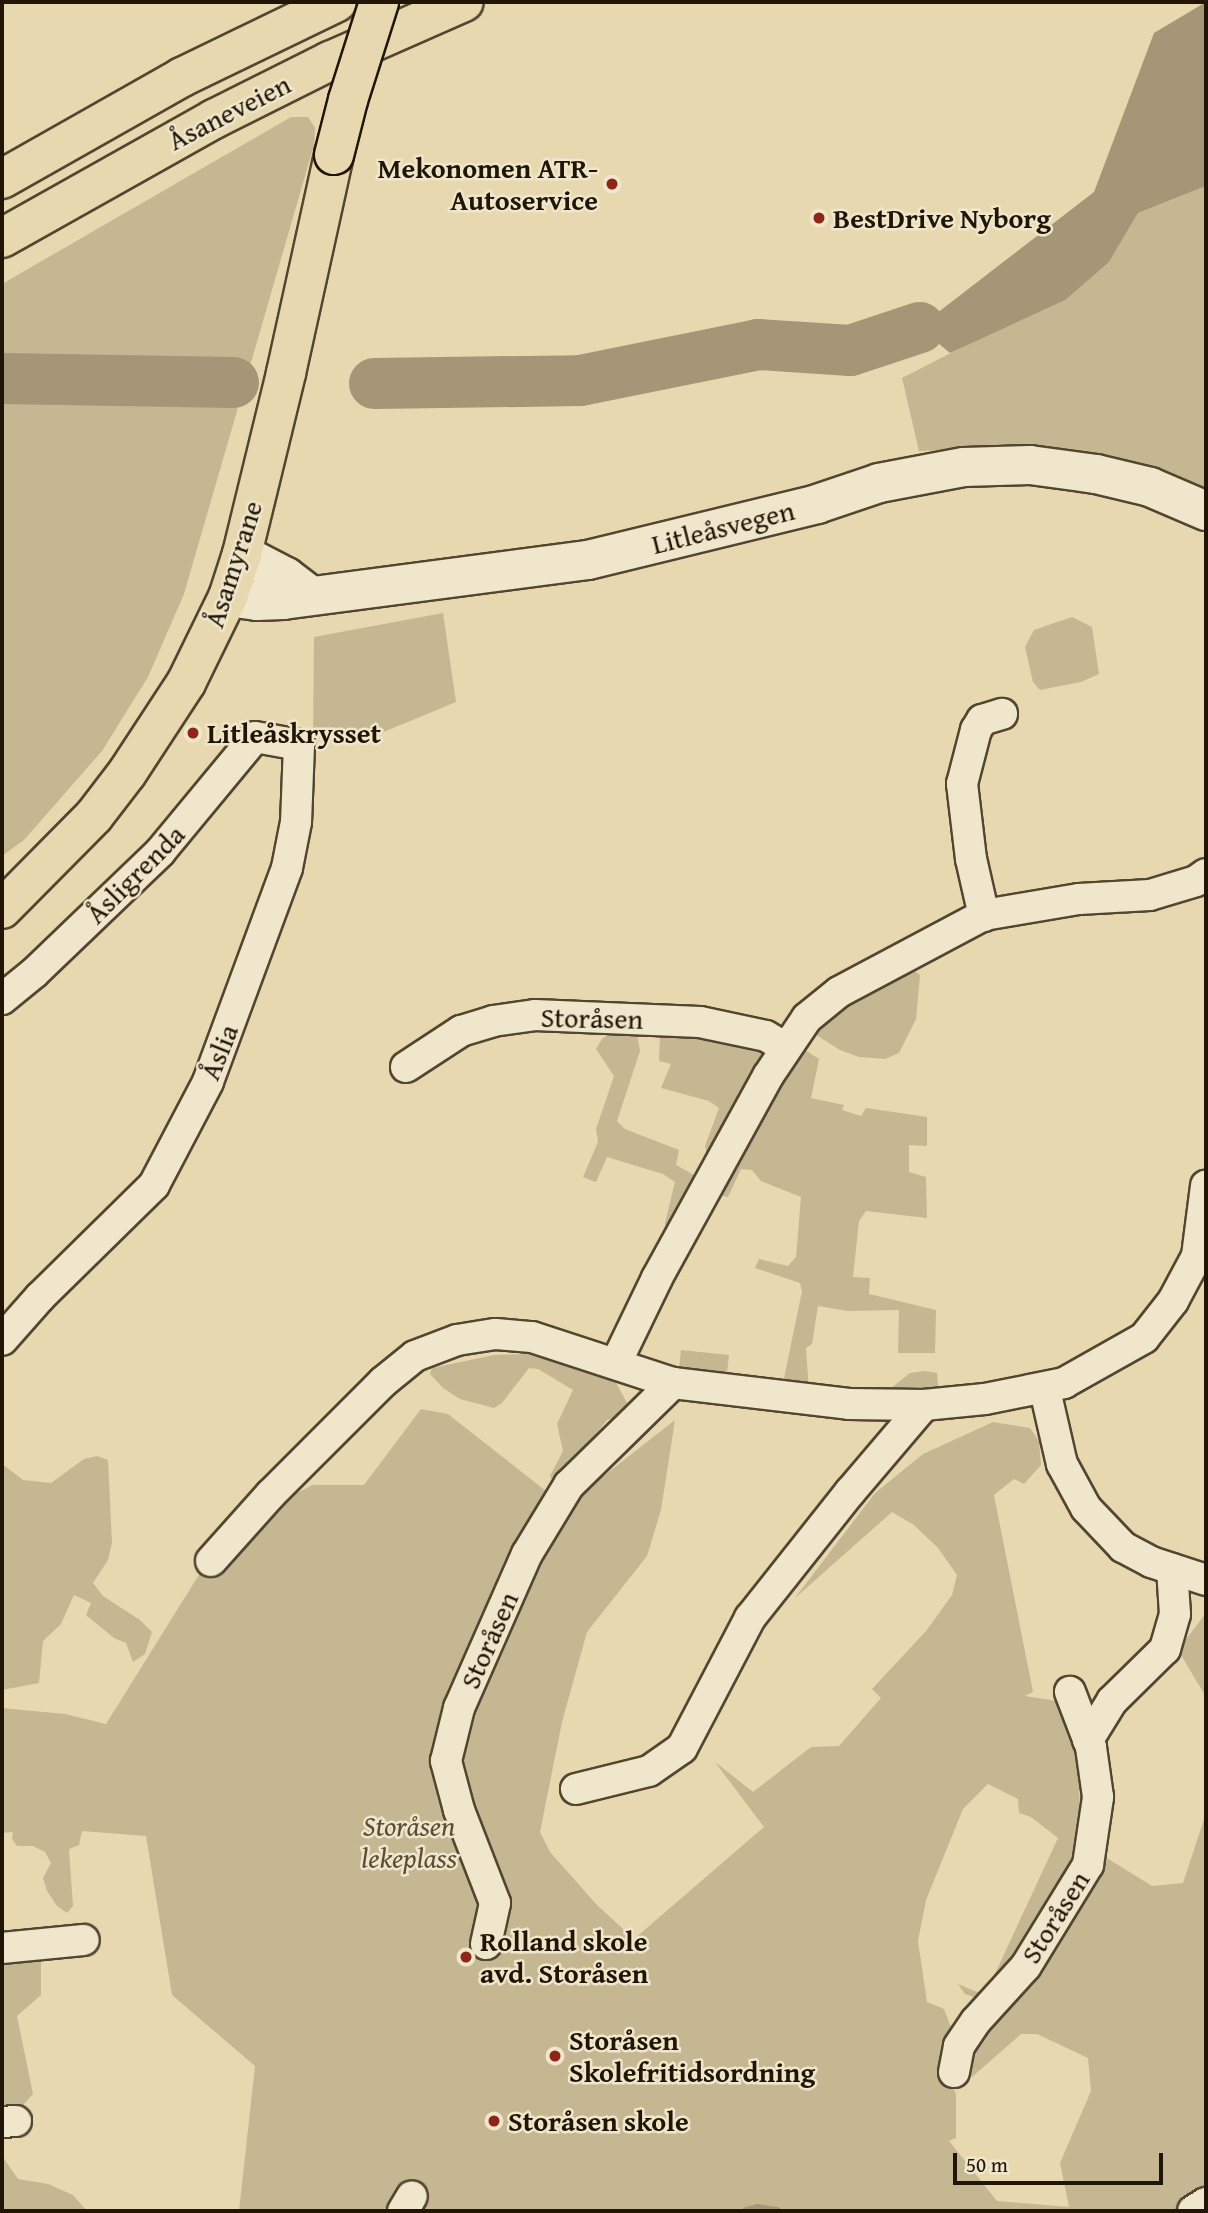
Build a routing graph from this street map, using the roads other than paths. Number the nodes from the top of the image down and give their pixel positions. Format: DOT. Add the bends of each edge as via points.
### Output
graph roads {
  1 [pos="337,2"];
  2 [pos="379,2"];
  3 [pos="464,2"];
  4 [pos="2,178"];
  5 [pos="2,238"];
  6 [pos="1206,511"];
  7 [pos="242,554"];
  8 [pos="310,595"];
  9 [pos="228,597"];
  10 [pos="1002,714"];
  11 [pos="254,737"];
  12 [pos="1206,874"];
  13 [pos="2,909"];
  14 [pos="984,916"];
  15 [pos="2,999"];
  16 [pos="786,1048"];
  17 [pos="406,1068"];
  18 [pos="1206,1186"];
  19 [pos="2,1340"];
  20 [pos="616,1363"];
  21 [pos="673,1383"];
  22 [pos="1045,1390"];
  23 [pos="924,1405"];
  24 [pos="211,1561"];
  25 [pos="1172,1569"];
  26 [pos="1206,1580"];
  27 [pos="1070,1692"];
  28 [pos="1088,1740"];
  29 [pos="576,1788"];
  30 [pos="84,1940"];
  31 [pos="486,1944"];
  32 [pos="2,1948"];
  33 [pos="954,2072"];
  34 [pos="1206,2203"];
  35 [pos="1193,2211"];
  1 -- 4 [label="main road, Åsaneveien" via="182,77"];
  2 -- 7 [label="main road, Åsamyrane, bridge" via="334,155"];
  3 -- 5 [label="main road, Åsaneveien" via="214,119"];
  6 -- 8 [label="street, Litleåsvegen" via="1150,487 1096,474 1030,465 964,467 878,483 779,514 588,560"];
  7 -- 8 [label="street"];
  7 -- 9 [label="main road, Åsamyrane"];
  8 -- 9 [label="street, Litleåsvegen" via="257,601"];
  9 -- 13 [label="main road, Åsamyrane" via="186,682 127,773 94,816"];
  10 -- 14 [label="street" via="982,720 976,730 962,784"];
  11 -- 15 [label="street, Åsligrenda" via="160,852"];
  11 -- 19 [label="street, Åslia" via="299,745 296,822 287,868 208,1082 154,1185"];
  12 -- 14 [label="street" via="1150,895 1079,899"];
  14 -- 16 [label="street" via="839,992 807,1018"];
  16 -- 17 [label="street, Storåsen" via="756,1034 701,1022 536,1015 461,1031"];
  16 -- 20 [label="street"];
  18 -- 22 [label="street" via="1197,1256 1173,1301 1144,1338"];
  20 -- 21 [label="street"];
  20 -- 24 [label="street" via="532,1338 496,1335 457,1340 415,1356 308,1457"];
  21 -- 23 [label="street" via="849,1404"];
  21 -- 31 [label="street, Storåsen" via="569,1485 527,1554 459,1708 446,1761 459,1810 495,1903"];
  22 -- 23 [label="street"];
  22 -- 25 [label="street" via="1062,1464 1086,1507 1123,1547"];
  23 -- 29 [label="street" via="750,1618 682,1748 649,1771"];
  25 -- 26 [label="street"];
  25 -- 28 [label="street" via="1175,1614 1168,1642 1112,1701"];
  27 -- 28 [label="street, Storåsen"];
  28 -- 33 [label="street, Storåsen" via="1098,1797 1088,1866 1026,1966 959,2046"];
  30 -- 32 [label="street"];
  34 -- 35 [label="street"];
}
